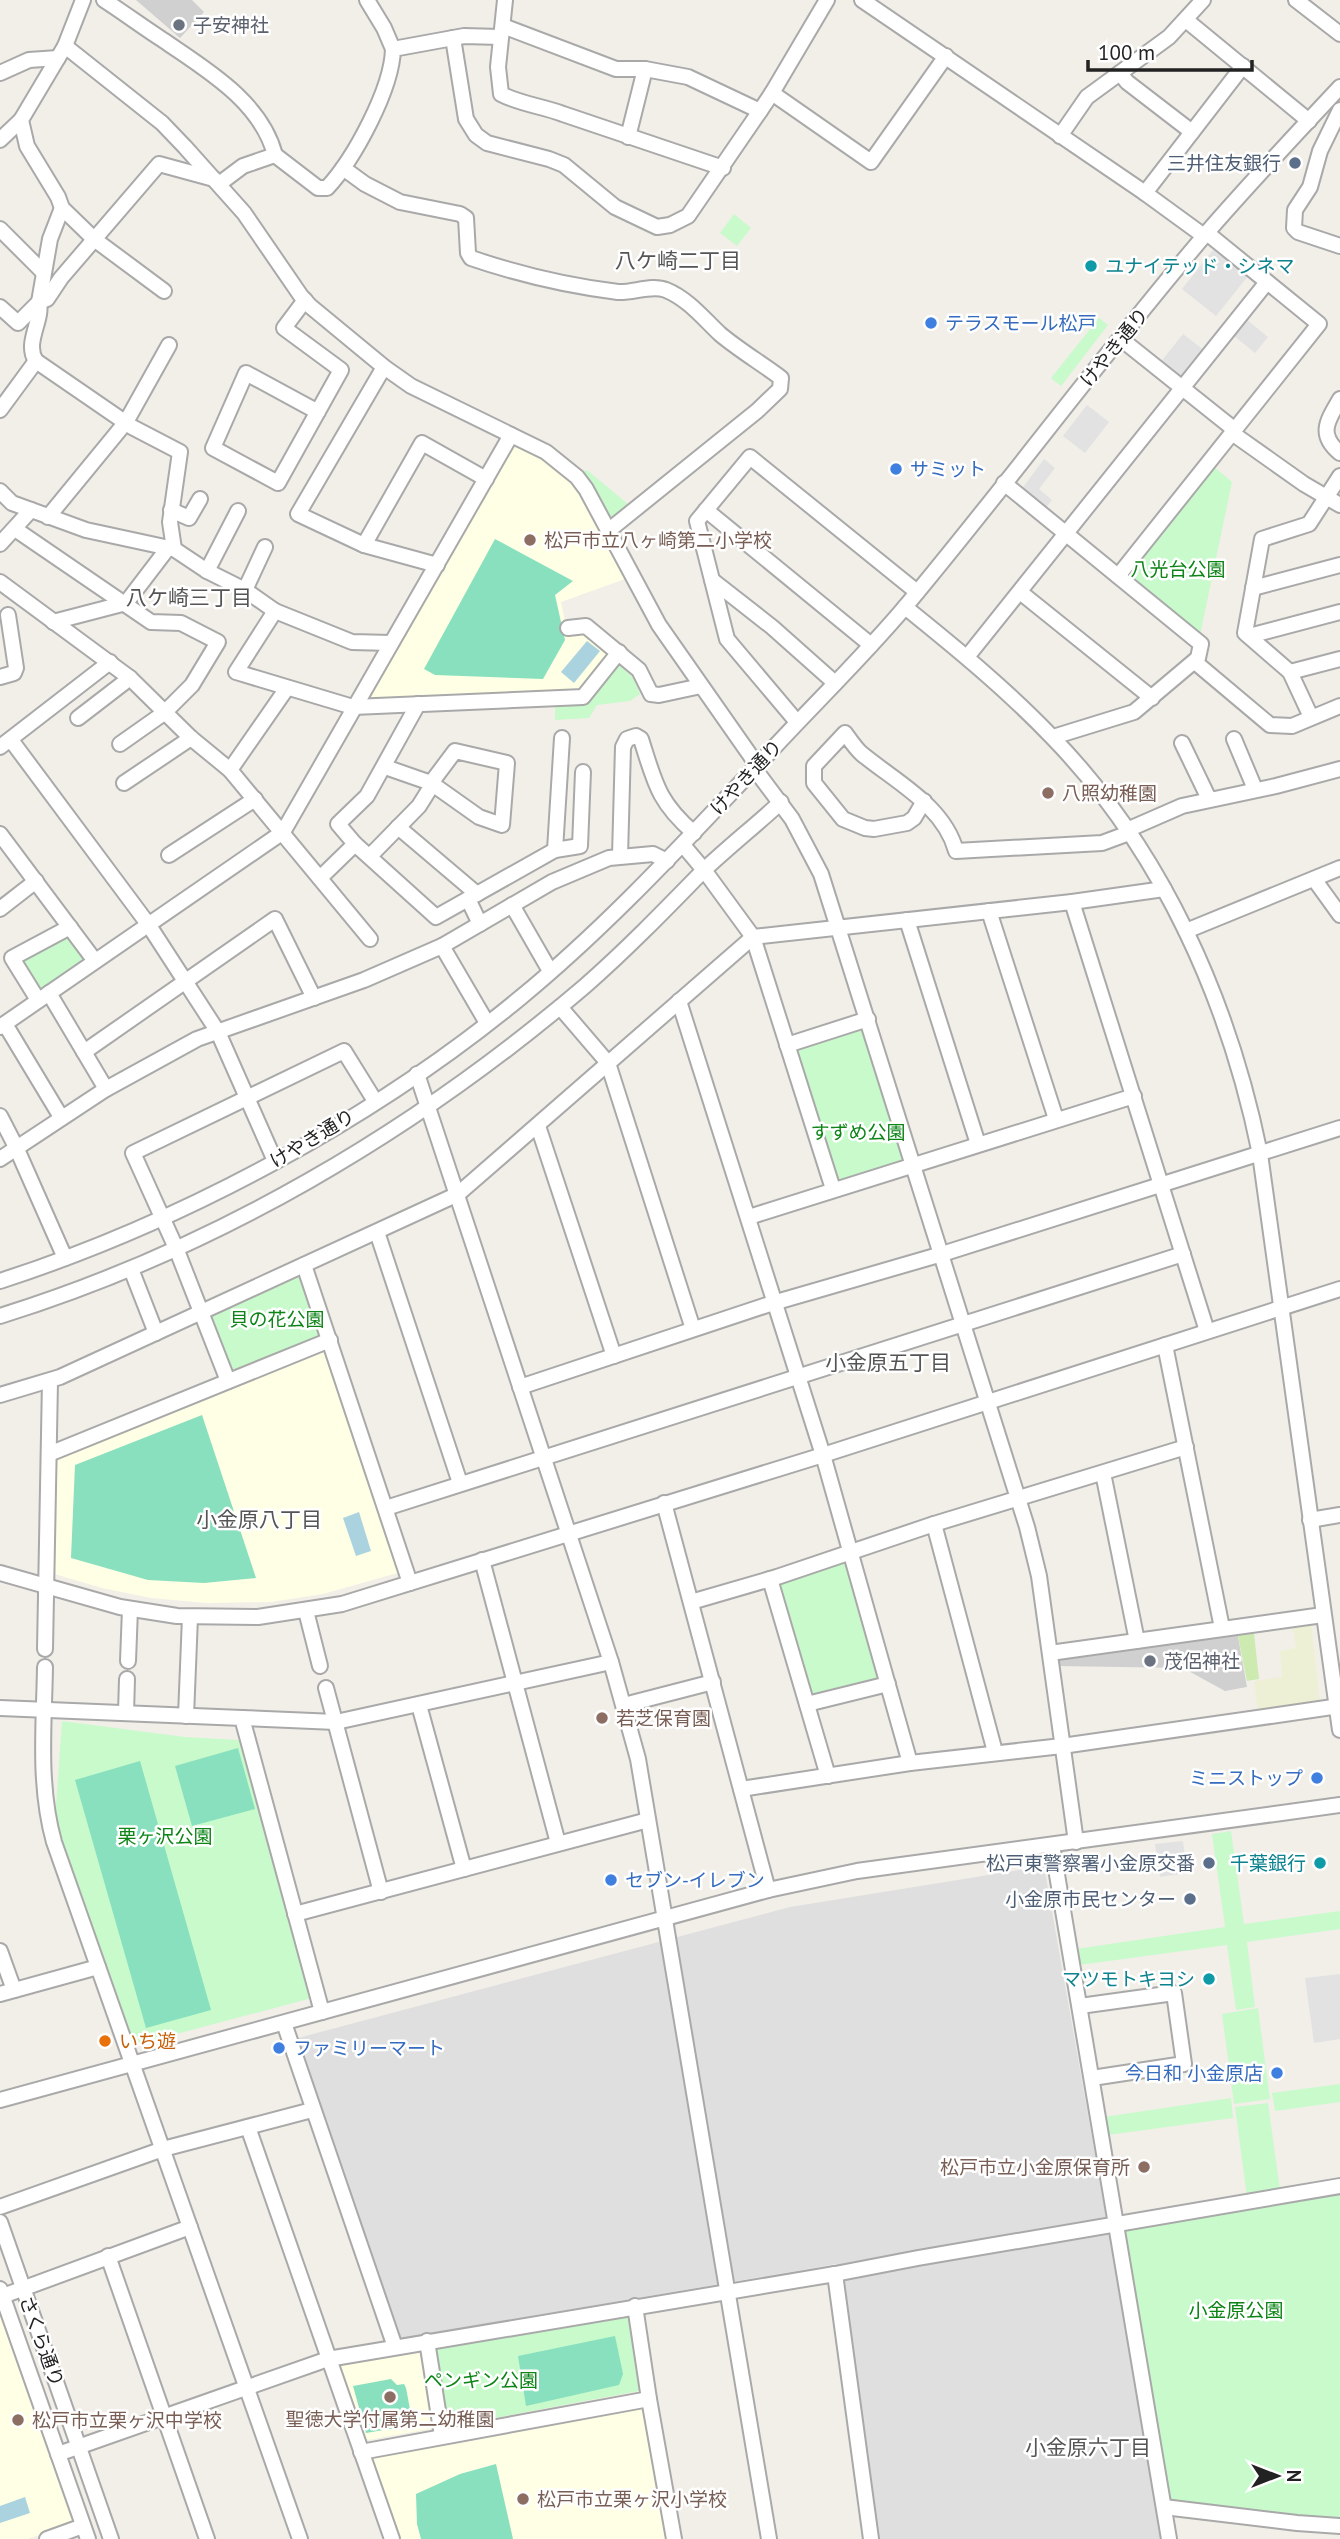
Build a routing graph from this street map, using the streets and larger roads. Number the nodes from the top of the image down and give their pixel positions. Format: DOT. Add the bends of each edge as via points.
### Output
graph roads {
  1 [pos="83,0"];
  2 [pos="104,0"];
  3 [pos="367,0"];
  4 [pos="505,0"];
  5 [pos="827,0"];
  6 [pos="862,0"];
  7 [pos="1203,0"];
  8 [pos="1296,0"];
  9 [pos="1186,20"];
  10 [pos="502,32"];
  11 [pos="1340,34"];
  12 [pos="453,37"];
  13 [pos="393,49"];
  14 [pos="62,52"];
  15 [pos="946,56"];
  16 [pos="1243,66"];
  17 [pos="645,69"];
  18 [pos="0,73"];
  19 [pos="1120,73"];
  20 [pos="772,93"];
  21 [pos="1338,100"];
  22 [pos="760,111"];
  23 [pos="21,120"];
  24 [pos="1309,121"];
  25 [pos="1192,132"];
  26 [pos="1060,136"];
  27 [pos="628,137"];
  28 [pos="0,140"];
  29 [pos="275,155"];
  30 [pos="343,168"];
  31 [pos="723,168"];
  32 [pos="216,181"];
  33 [pos="1145,193"];
  34 [pos="62,208"];
  35 [pos="0,229"];
  36 [pos="1206,234"];
  37 [pos="94,239"];
  38 [pos="1340,246"];
  39 [pos="43,272"];
  40 [pos="1267,282"];
  41 [pos="164,291"];
  42 [pos="305,300"];
  43 [pos="39,302"];
  44 [pos="0,307"];
  45 [pos="1121,339"];
  46 [pos="169,345"];
  47 [pos="36,361"];
  48 [pos="384,367"];
  49 [pos="1182,388"];
  50 [pos="1340,399"];
  51 [pos="0,410"];
  52 [pos="318,412"];
  53 [pos="127,422"];
  54 [pos="1233,432"];
  55 [pos="511,435"];
  56 [pos="1340,453"];
  57 [pos="1340,476"];
  58 [pos="486,479"];
  59 [pos="1004,483"];
  60 [pos="0,491"];
  61 [pos="200,499"];
  62 [pos="1334,501"];
  63 [pos="30,510"];
  64 [pos="171,510"];
  65 [pos="238,510"];
  66 [pos="706,510"];
  67 [pos="48,517"];
  68 [pos="15,529"];
  69 [pos="608,531"];
  70 [pos="1066,532"];
  71 [pos="0,544"];
  72 [pos="365,545"];
  73 [pos="265,547"];
  74 [pos="171,549"];
  75 [pos="436,565"];
  76 [pos="1340,565"];
  77 [pos="207,570"];
  78 [pos="1118,576"];
  79 [pos="712,580"];
  80 [pos="0,582"];
  81 [pos="1253,588"];
  82 [pos="245,590"];
  83 [pos="917,592"];
  84 [pos="1020,592"];
  85 [pos="125,603"];
  86 [pos="905,607"];
  87 [pos="36,608"];
  88 [pos="275,611"];
  89 [pos="1340,612"];
  90 [pos="4,616"];
  91 [pos="54,622"];
  92 [pos="568,628"];
  93 [pos="1249,636"];
  94 [pos="391,643"];
  95 [pos="871,645"];
  96 [pos="619,652"];
  97 [pos="967,657"];
  98 [pos="1340,659"];
  99 [pos="110,662"];
  100 [pos="1195,662"];
  101 [pos="1290,673"];
  102 [pos="0,677"];
  103 [pos="130,678"];
  104 [pos="835,683"];
  105 [pos="701,685"];
  106 [pos="287,688"];
  107 [pos="1152,698"];
  108 [pos="418,704"];
  109 [pos="1340,706"];
  110 [pos="353,707"];
  111 [pos="164,713"];
  112 [pos="1311,717"];
  113 [pos="78,718"];
  114 [pos="797,722"];
  115 [pos="1053,737"];
  116 [pos="191,738"];
  117 [pos="562,738"];
  118 [pos="1234,739"];
  119 [pos="5,743"];
  120 [pos="1182,743"];
  121 [pos="120,744"];
  122 [pos="756,766"];
  123 [pos="384,767"];
  124 [pos="1340,769"];
  125 [pos="230,770"];
  126 [pos="583,772"];
  127 [pos="124,783"];
  128 [pos="430,783"];
  129 [pos="1255,789"];
  130 [pos="255,799"];
  131 [pos="1209,799"];
  132 [pos="924,801"];
  133 [pos="781,802"];
  134 [pos="398,827"];
  135 [pos="1128,831"];
  136 [pos="283,832"];
  137 [pos="694,833"];
  138 [pos="1,836"];
  139 [pos="355,844"];
  140 [pos="682,845"];
  141 [pos="555,850"];
  142 [pos="170,855"];
  143 [pos="370,856"];
  144 [pos="620,856"];
  145 [pos="667,861"];
  146 [pos="1340,868"];
  147 [pos="705,870"];
  148 [pos="320,878"];
  149 [pos="1314,879"];
  150 [pos="36,881"];
  151 [pos="1164,889"];
  152 [pos="472,896"];
  153 [pos="1072,902"];
  154 [pos="512,905"];
  155 [pos="0,909"];
  156 [pos="989,911"];
  157 [pos="1340,915"];
  158 [pos="908,920"];
  159 [pos="148,924"];
  160 [pos="481,924"];
  161 [pos="70,927"];
  162 [pos="839,928"];
  163 [pos="1186,931"];
  164 [pos="753,937"];
  165 [pos="370,939"];
  166 [pos="442,946"];
  167 [pos="95,961"];
  168 [pos="550,971"];
  169 [pos="185,981"];
  170 [pos="43,997"];
  171 [pos="314,998"];
  172 [pos="679,1001"];
  173 [pos="560,1007"];
  174 [pos="868,1019"];
  175 [pos="487,1023"];
  176 [pos="2,1025"];
  177 [pos="218,1032"];
  178 [pos="788,1045"];
  179 [pos="84,1052"];
  180 [pos="608,1063"];
  181 [pos="417,1074"];
  182 [pos="106,1088"];
  183 [pos="1134,1096"];
  184 [pos="248,1097"];
  185 [pos="375,1101"];
  186 [pos="428,1107"];
  187 [pos="0,1116"];
  188 [pos="61,1117"];
  189 [pos="1056,1119"];
  190 [pos="538,1126"];
  191 [pos="1340,1128"];
  192 [pos="978,1144"];
  193 [pos="16,1147"];
  194 [pos="1260,1154"];
  195 [pos="0,1159"];
  196 [pos="275,1161"];
  197 [pos="914,1164"];
  198 [pos="1161,1185"];
  199 [pos="833,1189"];
  200 [pos="458,1194"];
  201 [pos="749,1217"];
  202 [pos="163,1218"];
  203 [pos="377,1232"];
  204 [pos="176,1248"];
  205 [pos="942,1254"];
  206 [pos="1182,1254"];
  207 [pos="65,1258"];
  208 [pos="304,1265"];
  209 [pos="131,1269"];
  210 [pos="0,1281"];
  211 [pos="1340,1289"];
  212 [pos="773,1303"];
  213 [pos="1282,1307"];
  214 [pos="201,1312"];
  215 [pos="0,1316"];
  216 [pos="964,1325"];
  217 [pos="693,1329"];
  218 [pos="1207,1331"];
  219 [pos="156,1333"];
  220 [pos="330,1340"];
  221 [pos="1165,1345"];
  222 [pos="614,1356"];
  223 [pos="799,1376"];
  224 [pos="50,1381"];
  225 [pos="228,1381"];
  226 [pos="520,1387"];
  227 [pos="0,1395"];
  228 [pos="988,1401"];
  229 [pos="1186,1447"];
  230 [pos="49,1454"];
  231 [pos="823,1455"];
  232 [pos="543,1457"];
  233 [pos="1103,1473"];
  234 [pos="460,1483"];
  235 [pos="1018,1500"];
  236 [pos="664,1503"];
  237 [pos="386,1508"];
  238 [pos="1340,1515"];
  239 [pos="1310,1520"];
  240 [pos="934,1524"];
  241 [pos="568,1533"];
  242 [pos="850,1554"];
  243 [pos="482,1560"];
  244 [pos="0,1573"];
  245 [pos="770,1579"];
  246 [pos="410,1583"];
  247 [pos="46,1587"];
  248 [pos="691,1602"];
  249 [pos="130,1609"];
  250 [pos="306,1611"];
  251 [pos="1323,1615"];
  252 [pos="190,1617"];
  253 [pos="1222,1628"];
  254 [pos="1137,1641"];
  255 [pos="45,1649"];
  256 [pos="1050,1653"];
  257 [pos="128,1661"];
  258 [pos="611,1662"];
  259 [pos="320,1666"];
  260 [pos="45,1667"];
  261 [pos="127,1679"];
  262 [pos="713,1682"];
  263 [pos="516,1684"];
  264 [pos="888,1684"];
  265 [pos="326,1688"];
  266 [pos="807,1704"];
  267 [pos="419,1705"];
  268 [pos="624,1705"];
  269 [pos="1338,1706"];
  270 [pos="0,1708"];
  271 [pos="44,1710"];
  272 [pos="126,1713"];
  273 [pos="186,1716"];
  274 [pos="242,1718"];
  275 [pos="336,1723"];
  276 [pos="1340,1730"];
  277 [pos="1062,1745"];
  278 [pos="995,1752"];
  279 [pos="910,1763"];
  280 [pos="828,1776"];
  281 [pos="741,1790"];
  282 [pos="1340,1805"];
  283 [pos="648,1820"];
  284 [pos="1076,1842"];
  285 [pos="558,1843"];
  286 [pos="1052,1845"];
  287 [pos="464,1869"];
  288 [pos="768,1890"];
  289 [pos="381,1892"];
  290 [pos="295,1914"];
  291 [pos="665,1920"];
  292 [pos="0,1951"];
  293 [pos="98,1967"];
  294 [pos="7,1992"];
  295 [pos="1080,2006"];
  296 [pos="322,2012"];
  297 [pos="284,2023"];
  298 [pos="133,2063"];
  299 [pos="1092,2078"];
  300 [pos="0,2100"];
  301 [pos="313,2110"];
  302 [pos="248,2127"];
  303 [pos="163,2150"];
  304 [pos="1340,2186"];
  305 [pos="0,2207"];
  306 [pos="0,2222"];
  307 [pos="1116,2224"];
  308 [pos="190,2227"];
  309 [pos="108,2256"];
  310 [pos="835,2274"];
  311 [pos="23,2288"];
  312 [pos="726,2291"];
  313 [pos="1,2294"];
  314 [pos="635,2306"];
  315 [pos="427,2341"];
  316 [pos="395,2347"];
  317 [pos="328,2359"];
  318 [pos="246,2386"];
  319 [pos="649,2399"];
  320 [pos="163,2416"];
  321 [pos="442,2437"];
  322 [pos="79,2446"];
  323 [pos="361,2452"];
  324 [pos="58,2454"];
  325 [pos="1164,2507"];
  326 [pos="1340,2525"];
  327 [pos="86,2533"];
  328 [pos="47,2539"];
  329 [pos="111,2539"];
  330 [pos="207,2539"];
  331 [pos="300,2539"];
  332 [pos="392,2539"];
  333 [pos="674,2539"];
  334 [pos="769,2539"];
  335 [pos="871,2539"];
  336 [pos="1169,2539"];
  1 -- 14 [label="street"];
  2 -- 29 [label="street" via="231,90 270,138"];
  3 -- 13 [label="street"];
  4 -- 10 [label="street"];
  5 -- 20 [label="street"];
  6 -- 15 [label="street"];
  7 -- 9 [label="street"];
  8 -- 11 [label="street"];
  9 -- 16 [label="street"];
  9 -- 19 [label="street"];
  10 -- 12 [label="street"];
  10 -- 17 [label="street" via="616,69"];
  10 -- 27 [label="street" via="501,94"];
  12 -- 13 [label="street"];
  12 -- 31 [label="street" via="466,119 476,135 487,143 564,165 615,207 657,227 670,225 688,216"];
  13 -- 30 [label="street" via="373,116"];
  14 -- 18 [label="street"];
  14 -- 23 [label="street"];
  14 -- 32 [label="street" via="162,123"];
  15 -- 20 [label="street" via="871,162"];
  15 -- 26 [label="street"];
  16 -- 24 [label="street"];
  16 -- 25 [label="street"];
  17 -- 22 [label="street" via="688,77"];
  17 -- 27 [label="street"];
  19 -- 25 [label="street"];
  19 -- 26 [label="street" via="1087,97"];
  20 -- 22 [label="street"];
  21 -- 24 [label="street, けやき通り"];
  21 -- 38 [label="street" via="1310,187 1294,216 1294,228"];
  22 -- 31 [label="street"];
  23 -- 28 [label="street"];
  23 -- 34 [label="street" via="27,146"];
  24 -- 36 [label="street, けやき通り"];
  25 -- 33 [label="street"];
  26 -- 33 [label="street"];
  27 -- 31 [label="street"];
  29 -- 30 [label="street" via="318,188 327,188"];
  29 -- 32 [label="street"];
  30 -- 69 [label="street" via="400,202 466,218 471,258 619,292 666,289 781,379 780,389 757,411"];
  32 -- 37 [label="street" via="159,164"];
  32 -- 42 [label="street"];
  33 -- 36 [label="street"];
  34 -- 37 [label="street"];
  34 -- 39 [label="street"];
  35 -- 39 [label="street"];
  36 -- 40 [label="street"];
  36 -- 45 [label="street, けやき通り"];
  37 -- 41 [label="street"];
  37 -- 43 [label="street" via="47,299"];
  39 -- 43 [label="street"];
  40 -- 49 [label="street"];
  40 -- 54 [label="street" via="1319,324"];
  42 -- 48 [label="street"];
  42 -- 52 [label="street" via="284,328 341,370"];
  43 -- 44 [label="street" via="18,323"];
  43 -- 47 [label="street" via="32,343"];
  45 -- 49 [label="street"];
  45 -- 59 [label="street, けやき通り"];
  46 -- 53 [label="street"];
  47 -- 51 [label="street"];
  47 -- 53 [label="street"];
  48 -- 55 [label="street" via="426,394"];
  48 -- 72 [label="street" via="298,514"];
  49 -- 54 [label="street"];
  49 -- 70 [label="street"];
  50 -- 56 [label="street" via="1327,421 1326,435"];
  52 -- 52 [label="street" via="278,483 213,448 246,373"];
  53 -- 64 [label="street" via="180,452"];
  53 -- 67 [label="street"];
  54 -- 62 [label="street"];
  54 -- 78 [label="street"];
  55 -- 58 [label="street"];
  55 -- 69 [label="street" via="546,452 577,477"];
  57 -- 62 [label="street"];
  58 -- 72 [label="street" via="422,443"];
  58 -- 75 [label="street"];
  59 -- 70 [label="street"];
  59 -- 83 [label="street, けやき通り"];
  60 -- 63 [label="street"];
  61 -- 64 [label="street" via="189,518"];
  62 -- 81 [label="street" via="1304,527 1262,539"];
  63 -- 67 [label="street"];
  63 -- 68 [label="street"];
  64 -- 74 [label="street"];
  65 -- 77 [label="street"];
  66 -- 79 [label="street" via="697,521"];
  66 -- 83 [label="street" via="750,457"];
  66 -- 95 [label="street"];
  67 -- 74 [label="street"];
  68 -- 71 [label="street"];
  68 -- 85 [label="street"];
  69 -- 105 [label="street" via="659,625"];
  70 -- 78 [label="street"];
  70 -- 84 [label="street"];
  72 -- 75 [label="street"];
  73 -- 82 [label="street"];
  74 -- 77 [label="street"];
  74 -- 85 [label="street"];
  75 -- 94 [label="street"];
  76 -- 81 [label="street"];
  77 -- 82 [label="street"];
  78 -- 100 [label="street" via="1201,644"];
  79 -- 104 [label="street"];
  79 -- 114 [label="street" via="727,639"];
  80 -- 87 [label="street"];
  81 -- 93 [label="street" via="1245,633"];
  82 -- 88 [label="street"];
  83 -- 86 [label="street, けやき通り"];
  84 -- 97 [label="street"];
  84 -- 107 [label="street"];
  85 -- 91 [label="street"];
  85 -- 111 [label="street" via="151,622 181,623 218,642 192,685"];
  86 -- 95 [label="street, けやき通り"];
  86 -- 97 [label="street"];
  87 -- 90 [label="street"];
  87 -- 91 [label="street"];
  88 -- 94 [label="street" via="352,642"];
  88 -- 106 [label="street" via="236,672"];
  89 -- 93 [label="street"];
  90 -- 102 [label="street" via="16,668"];
  91 -- 99 [label="street"];
  92 -- 96 [label="street" via="586,626"];
  93 -- 101 [label="street"];
  94 -- 110 [label="street"];
  95 -- 104 [label="street, けやき通り"];
  96 -- 105 [label="street" via="639,670 651,694"];
  96 -- 108 [label="street" via="583,697"];
  97 -- 115 [label="street"];
  98 -- 101 [label="street"];
  99 -- 103 [label="street"];
  99 -- 119 [label="street"];
  100 -- 107 [label="street"];
  100 -- 112 [label="street" via="1270,725 1292,726"];
  101 -- 112 [label="street"];
  103 -- 111 [label="street"];
  103 -- 113 [label="street"];
  104 -- 114 [label="street, けやき通り"];
  105 -- 122 [label="street"];
  106 -- 110 [label="street"];
  106 -- 125 [label="street"];
  107 -- 115 [label="street" via="1134,712"];
  108 -- 110 [label="street"];
  108 -- 123 [label="street"];
  109 -- 112 [label="street"];
  110 -- 136 [label="street"];
  111 -- 116 [label="street"];
  111 -- 121 [label="street"];
  114 -- 122 [label="street, けやき通り"];
  115 -- 135 [label="street"];
  116 -- 125 [label="street"];
  116 -- 127 [label="street"];
  117 -- 141 [label="street"];
  118 -- 129 [label="street"];
  119 -- 159 [label="street"];
  120 -- 131 [label="street"];
  122 -- 133 [label="street"];
  122 -- 137 [label="street, けやき通り"];
  123 -- 128 [label="street"];
  123 -- 139 [label="street" via="367,796 338,824"];
  124 -- 129 [label="street"];
  125 -- 130 [label="street"];
  126 -- 141 [label="street" via="580,846"];
  128 -- 128 [label="street" via="479,817 502,825 507,763 455,751"];
  128 -- 134 [label="street" via="419,806"];
  129 -- 131 [label="street"];
  130 -- 136 [label="street"];
  130 -- 142 [label="street"];
  131 -- 135 [label="street"];
  132 -- 132 [label="street" via="908,823 865,828 843,819 814,783 814,766 845,733 861,753"];
  132 -- 135 [label="street" via="953,839 956,852 1102,843"];
  133 -- 147 [label="street"];
  133 -- 162 [label="street" via="821,874"];
  134 -- 143 [label="street"];
  134 -- 152 [label="street"];
  135 -- 151 [label="street"];
  136 -- 148 [label="street"];
  136 -- 159 [label="street"];
  137 -- 140 [label="street, けやき通り"];
  137 -- 144 [label="street" via="660,796 641,739 626,739"];
  138 -- 150 [label="street"];
  139 -- 143 [label="street"];
  139 -- 148 [label="street"];
  140 -- 145 [label="street, けやき通り"];
  140 -- 147 [label="street"];
  141 -- 152 [label="street"];
  143 -- 152 [label="street" via="436,917"];
  144 -- 145 [label="street" via="653,854"];
  144 -- 154 [label="street" via="570,873"];
  145 -- 168 [label="street, けやき通り"];
  146 -- 149 [label="street"];
  147 -- 164 [label="street"];
  147 -- 173 [label="street"];
  148 -- 165 [label="street"];
  149 -- 157 [label="street"];
  149 -- 163 [label="street"];
  150 -- 155 [label="street"];
  150 -- 161 [label="street"];
  151 -- 153 [label="street"];
  151 -- 163 [label="street"];
  152 -- 160 [label="street"];
  153 -- 156 [label="street"];
  153 -- 183 [label="street"];
  154 -- 160 [label="street"];
  154 -- 168 [label="street"];
  156 -- 158 [label="street"];
  156 -- 189 [label="street"];
  158 -- 162 [label="street"];
  158 -- 192 [label="street"];
  159 -- 167 [label="street"];
  159 -- 169 [label="street"];
  160 -- 166 [label="street"];
  161 -- 167 [label="street"];
  161 -- 170 [label="street" via="12,958"];
  162 -- 164 [label="street"];
  162 -- 174 [label="street"];
  163 -- 194 [label="street" via="1230,1036"];
  164 -- 172 [label="street"];
  164 -- 178 [label="street"];
  166 -- 171 [label="street"];
  166 -- 175 [label="street"];
  167 -- 170 [label="street"];
  168 -- 175 [label="street, けやき通り"];
  169 -- 171 [label="street" via="275,919"];
  169 -- 177 [label="street"];
  169 -- 179 [label="street"];
  170 -- 176 [label="street"];
  170 -- 179 [label="street"];
  171 -- 177 [label="street"];
  172 -- 180 [label="street"];
  172 -- 201 [label="street"];
  173 -- 180 [label="street"];
  173 -- 186 [label="street"];
  174 -- 178 [label="street"];
  174 -- 197 [label="street"];
  175 -- 181 [label="street, けやき通り"];
  176 -- 188 [label="street"];
  177 -- 182 [label="street"];
  177 -- 184 [label="street"];
  178 -- 199 [label="street"];
  179 -- 182 [label="street"];
  180 -- 190 [label="street"];
  180 -- 217 [label="street"];
  181 -- 185 [label="street, けやき通り"];
  181 -- 186 [label="street"];
  182 -- 188 [label="street"];
  183 -- 189 [label="street"];
  183 -- 198 [label="street"];
  184 -- 185 [label="street" via="344,1051"];
  184 -- 196 [label="street"];
  184 -- 202 [label="street" via="133,1153"];
  185 -- 196 [label="street, けやき通り"];
  186 -- 200 [label="street"];
  186 -- 204 [label="street" via="287,1193"];
  187 -- 193 [label="street"];
  188 -- 193 [label="street"];
  189 -- 192 [label="street"];
  190 -- 200 [label="street"];
  190 -- 222 [label="street"];
  191 -- 194 [label="street"];
  192 -- 197 [label="street"];
  193 -- 195 [label="street"];
  193 -- 207 [label="street"];
  194 -- 198 [label="street"];
  194 -- 213 [label="street"];
  196 -- 202 [label="street, けやき通り"];
  197 -- 199 [label="street"];
  197 -- 205 [label="street"];
  198 -- 205 [label="street"];
  198 -- 206 [label="street"];
  199 -- 201 [label="street"];
  200 -- 203 [label="street"];
  200 -- 226 [label="street"];
  201 -- 212 [label="street"];
  202 -- 204 [label="street"];
  202 -- 207 [label="street, けやき通り"];
  203 -- 208 [label="street"];
  203 -- 234 [label="street"];
  204 -- 209 [label="street"];
  204 -- 214 [label="street"];
  205 -- 212 [label="street"];
  205 -- 216 [label="street"];
  206 -- 216 [label="street"];
  206 -- 218 [label="street"];
  207 -- 210 [label="street, けやき通り"];
  208 -- 214 [label="street"];
  208 -- 220 [label="street"];
  209 -- 215 [label="street"];
  209 -- 219 [label="street"];
  211 -- 213 [label="street"];
  212 -- 217 [label="street"];
  212 -- 223 [label="street"];
  213 -- 218 [label="street"];
  213 -- 239 [label="street"];
  214 -- 219 [label="street"];
  214 -- 225 [label="street"];
  216 -- 223 [label="street"];
  216 -- 228 [label="street"];
  217 -- 222 [label="street"];
  218 -- 221 [label="street"];
  219 -- 224 [label="street"];
  220 -- 225 [label="street"];
  220 -- 237 [label="street"];
  221 -- 228 [label="street"];
  221 -- 229 [label="street"];
  222 -- 226 [label="street"];
  223 -- 231 [label="street"];
  223 -- 232 [label="street"];
  224 -- 227 [label="street"];
  224 -- 230 [label="street"];
  225 -- 230 [label="street"];
  226 -- 232 [label="street"];
  228 -- 231 [label="street"];
  228 -- 235 [label="street"];
  229 -- 233 [label="street"];
  229 -- 253 [label="street"];
  230 -- 247 [label="street"];
  231 -- 236 [label="street"];
  231 -- 242 [label="street"];
  232 -- 234 [label="street"];
  232 -- 241 [label="street"];
  233 -- 235 [label="street"];
  233 -- 254 [label="street"];
  234 -- 237 [label="street"];
  235 -- 240 [label="street"];
  235 -- 256 [label="street" via="1034,1552"];
  236 -- 241 [label="street"];
  236 -- 248 [label="street"];
  237 -- 246 [label="street"];
  238 -- 239 [label="street"];
  239 -- 251 [label="street"];
  240 -- 242 [label="street"];
  240 -- 278 [label="street"];
  241 -- 243 [label="street"];
  241 -- 258 [label="street"];
  242 -- 245 [label="street"];
  242 -- 264 [label="street"];
  243 -- 246 [label="street"];
  243 -- 263 [label="street"];
  244 -- 247 [label="street"];
  245 -- 248 [label="street"];
  245 -- 266 [label="street"];
  246 -- 250 [label="street"];
  247 -- 249 [label="street"];
  247 -- 255 [label="street"];
  248 -- 262 [label="street"];
  249 -- 252 [label="street"];
  249 -- 257 [label="street"];
  250 -- 252 [label="street" via="258,1617"];
  250 -- 259 [label="street"];
  251 -- 253 [label="street"];
  251 -- 269 [label="street"];
  252 -- 273 [label="street"];
  253 -- 254 [label="street"];
  254 -- 256 [label="street"];
  256 -- 277 [label="street"];
  258 -- 263 [label="street"];
  258 -- 268 [label="street"];
  260 -- 271 [label="street"];
  261 -- 272 [label="street"];
  262 -- 268 [label="street"];
  262 -- 281 [label="street"];
  263 -- 267 [label="street"];
  263 -- 285 [label="street"];
  264 -- 266 [label="street"];
  264 -- 279 [label="street"];
  265 -- 275 [label="street"];
  266 -- 280 [label="street"];
  267 -- 275 [label="street"];
  267 -- 287 [label="street"];
  268 -- 283 [label="street"];
  269 -- 276 [label="street"];
  269 -- 277 [label="street"];
  270 -- 271 [label="street"];
  271 -- 272 [label="street"];
  271 -- 293 [label="street" via="42,1774 47,1817"];
  272 -- 273 [label="street"];
  273 -- 274 [label="street"];
  274 -- 275 [label="street"];
  274 -- 290 [label="street"];
  275 -- 289 [label="street"];
  277 -- 278 [label="street"];
  277 -- 284 [label="street"];
  278 -- 279 [label="street"];
  279 -- 280 [label="street"];
  280 -- 281 [label="street"];
  281 -- 288 [label="street"];
  282 -- 284 [label="street"];
  283 -- 285 [label="street"];
  283 -- 291 [label="street"];
  284 -- 286 [label="street"];
  285 -- 287 [label="street"];
  286 -- 288 [label="street" via="857,1871"];
  286 -- 295 [label="street"];
  287 -- 289 [label="street"];
  288 -- 291 [label="street"];
  289 -- 290 [label="street"];
  290 -- 296 [label="street"];
  291 -- 296 [label="street"];
  291 -- 312 [label="street"];
  292 -- 294 [label="street"];
  293 -- 294 [label="street"];
  293 -- 298 [label="street"];
  295 -- 299 [label="street"];
  295 -- 299 [label="street" via="1174,1993 1184,2064"];
  296 -- 297 [label="street"];
  297 -- 298 [label="street"];
  297 -- 301 [label="street"];
  298 -- 300 [label="street"];
  298 -- 303 [label="street"];
  299 -- 307 [label="street"];
  301 -- 302 [label="street"];
  301 -- 316 [label="street"];
  302 -- 303 [label="street"];
  302 -- 317 [label="street"];
  303 -- 305 [label="street"];
  303 -- 308 [label="street"];
  304 -- 307 [label="street"];
  306 -- 311 [label="street, さくら通り"];
  307 -- 310 [label="street"];
  307 -- 325 [label="street"];
  308 -- 309 [label="street"];
  308 -- 318 [label="street"];
  309 -- 311 [label="street"];
  309 -- 320 [label="street"];
  310 -- 312 [label="street"];
  310 -- 335 [label="street"];
  311 -- 313 [label="street"];
  311 -- 322 [label="street, さくら通り"];
  312 -- 314 [label="street"];
  312 -- 334 [label="street"];
  313 -- 324 [label="street, さくら通り"];
  314 -- 315 [label="street"];
  314 -- 319 [label="street"];
  315 -- 316 [label="street"];
  315 -- 321 [label="street"];
  316 -- 317 [label="street"];
  317 -- 318 [label="street"];
  317 -- 323 [label="street"];
  318 -- 320 [label="street"];
  318 -- 331 [label="street"];
  319 -- 321 [label="street"];
  319 -- 333 [label="street"];
  320 -- 322 [label="street"];
  320 -- 330 [label="street"];
  321 -- 323 [label="street"];
  322 -- 324 [label="street"];
  322 -- 329 [label="street, さくら通り"];
  323 -- 332 [label="street"];
  324 -- 327 [label="street, さくら通り"];
  325 -- 326 [label="street"];
  325 -- 336 [label="street"];
  327 -- 328 [label="street"];
}
